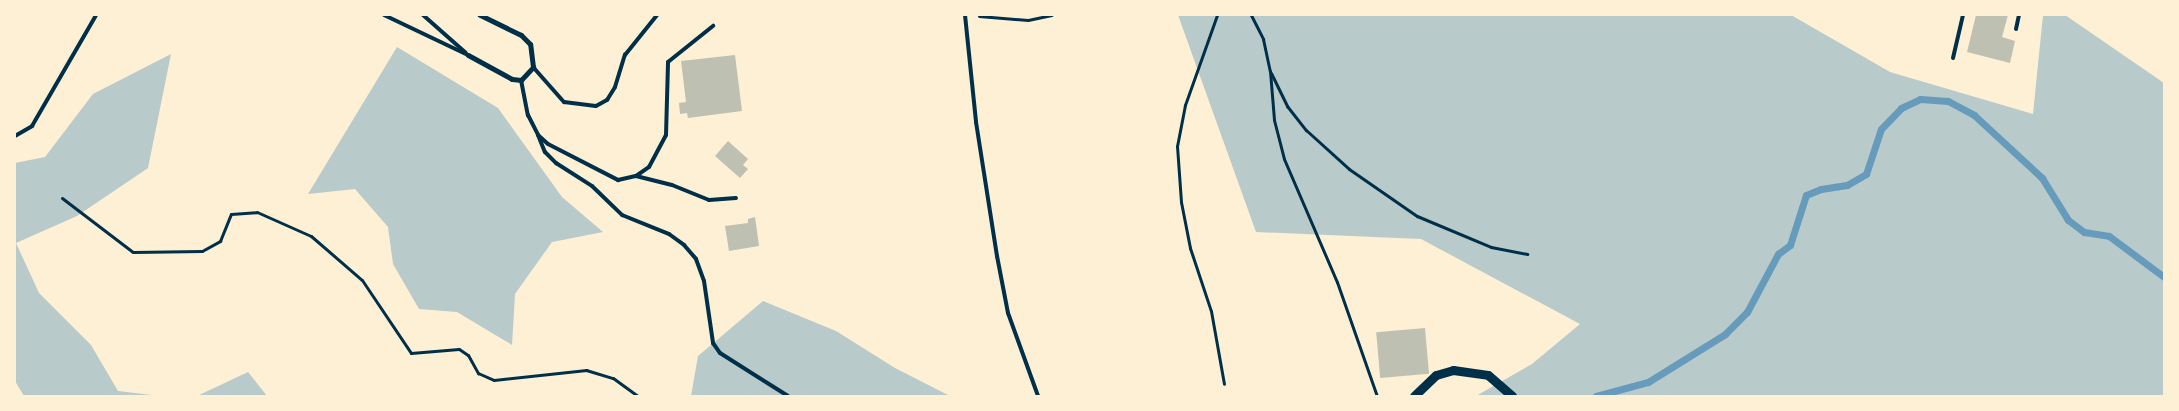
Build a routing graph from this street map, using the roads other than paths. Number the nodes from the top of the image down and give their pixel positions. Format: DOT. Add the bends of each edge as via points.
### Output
graph roads {
  1 [pos="96,15"];
  2 [pos="384,15"];
  3 [pos="423,15"];
  4 [pos="480,15"];
  5 [pos="657,15"];
  6 [pos="965,15"];
  7 [pos="1962,15"];
  8 [pos="2019,15"];
  9 [pos="713,26"];
  10 [pos="2016,29"];
  11 [pos="468,55"];
  12 [pos="1953,58"];
  13 [pos="533,67"];
  14 [pos="520,80"];
  15 [pos="538,135"];
  16 [pos="15,136"];
  17 [pos="636,176"];
  18 [pos="736,198"];
  19 [pos="788,396"];
  20 [pos="1038,396"];
  21 [pos="1414,396"];
  22 [pos="1512,396"];
  1 -- 16 [label="lane" via="32,126"];
  2 -- 11 [label="lane"];
  3 -- 11 [label="lane"];
  4 -- 13 [label="street" via="521,35 530,44"];
  5 -- 13 [label="lane" via="625,56 608,100 596,106 564,102"];
  6 -- 20 [label="lane" via="976,122 996,256 1008,313"];
  7 -- 12 [label="lane"];
  8 -- 10 [label="lane"];
  9 -- 17 [label="lane" via="668,62 666,135 649,167"];
  11 -- 14 [label="street" via="512,79"];
  13 -- 14 [label="street"];
  14 -- 15 [label="lane" via="522,97"];
  15 -- 17 [label="lane" via="561,152 582,159 618,180"];
  15 -- 19 [label="lane" via="545,152 556,163 592,186 622,215 669,234 684,245 696,259 704,281 713,343 720,352"];
  17 -- 18 [label="lane" via="672,185 709,200"];
  21 -- 22 [label="street" via="1436,375 1453,370 1488,375"];
}
